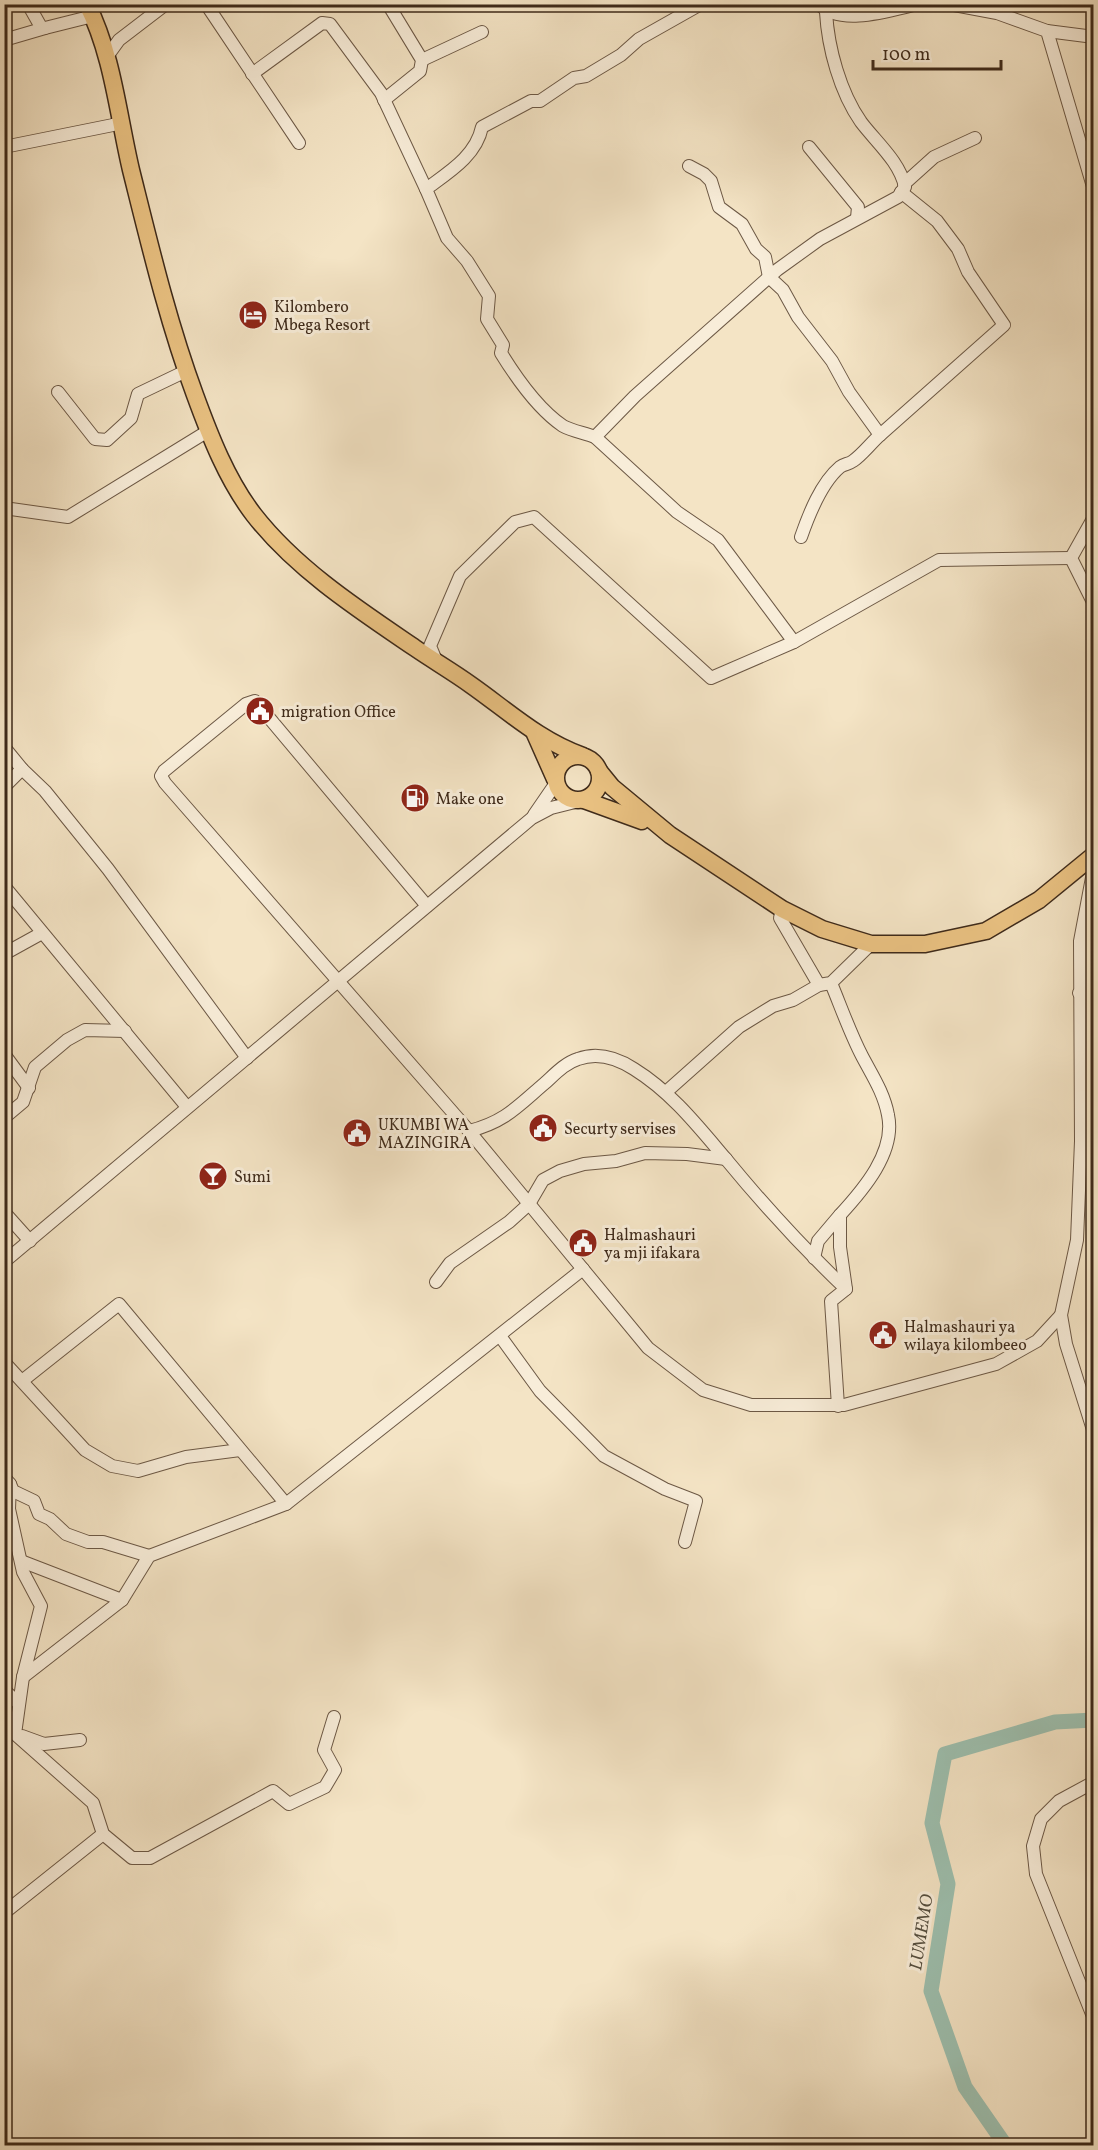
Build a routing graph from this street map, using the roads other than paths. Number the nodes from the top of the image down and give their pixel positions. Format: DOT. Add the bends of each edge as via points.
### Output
graph roads {
  1 [pos="27,4"];
  2 [pos="166,4"];
  3 [pos="206,4"];
  4 [pos="388,4"];
  5 [pos="701,4"];
  6 [pos="918,4"];
  7 [pos="949,4"];
  8 [pos="823,8"];
  9 [pos="90,10"];
  10 [pos="45,28"];
  11 [pos="1047,31"];
  12 [pos="482,32"];
  13 [pos="1094,37"];
  14 [pos="4,39"];
  15 [pos="106,57"];
  16 [pos="422,60"];
  17 [pos="252,74"];
  18 [pos="384,100"];
  19 [pos="121,121"];
  20 [pos="975,138"];
  21 [pos="299,143"];
  22 [pos="4,147"];
  23 [pos="809,147"];
  24 [pos="689,166"];
  25 [pos="903,188"];
  26 [pos="426,189"];
  27 [pos="1094,190"];
  28 [pos="857,218"];
  29 [pos="769,277"];
  30 [pos="186,371"];
  31 [pos="58,392"];
  32 [pos="208,432"];
  33 [pos="880,435"];
  34 [pos="595,436"];
  35 [pos="4,508"];
  36 [pos="1094,518"];
  37 [pos="801,537"];
  38 [pos="1071,558"];
  39 [pos="1094,604"];
  40 [pos="794,642"];
  41 [pos="437,663"];
  42 [pos="534,733"];
  43 [pos="4,747"];
  44 [pos="583,756"];
  45 [pos="22,769"];
  46 [pos="599,771"];
  47 [pos="556,781"];
  48 [pos="4,787"];
  49 [pos="581,800"];
  50 [pos="532,818"];
  51 [pos="670,835"];
  52 [pos="1094,855"];
  53 [pos="1094,867"];
  54 [pos="4,886"];
  55 [pos="427,906"];
  56 [pos="782,909"];
  57 [pos="42,933"];
  58 [pos="871,944"];
  59 [pos="4,954"];
  60 [pos="338,982"];
  61 [pos="825,984"];
  62 [pos="1079,993"];
  63 [pos="1094,994"];
  64 [pos="125,1031"];
  65 [pos="4,1054"];
  66 [pos="247,1058"];
  67 [pos="34,1071"];
  68 [pos="20,1073"];
  69 [pos="29,1088"];
  70 [pos="666,1092"];
  71 [pos="187,1107"];
  72 [pos="4,1118"];
  73 [pos="469,1131"];
  74 [pos="726,1159"];
  75 [pos="529,1204"];
  76 [pos="4,1212"];
  77 [pos="840,1215"];
  78 [pos="30,1241"];
  79 [pos="814,1258"];
  80 [pos="4,1262"];
  81 [pos="583,1269"];
  82 [pos="436,1282"];
  83 [pos="846,1289"];
  84 [pos="1061,1315"];
  85 [pos="500,1336"];
  86 [pos="4,1362"];
  87 [pos="22,1381"];
  88 [pos="838,1406"];
  89 [pos="1094,1433"];
  90 [pos="240,1450"];
  91 [pos="7,1480"];
  92 [pos="286,1504"];
  93 [pos="686,1542"];
  94 [pos="149,1556"];
  95 [pos="21,1561"];
  96 [pos="122,1600"];
  97 [pos="23,1677"];
  98 [pos="4,1690"];
  99 [pos="18,1703"];
  100 [pos="334,1717"];
  101 [pos="15,1734"];
  102 [pos="80,1740"];
  103 [pos="1094,1782"];
  104 [pos="103,1834"];
  105 [pos="4,1913"];
  106 [pos="1094,2019"];
  1 -- 10 [label="street" via="40,27"];
  2 -- 15 [label="street" via="119,40"];
  3 -- 17 [label="street"];
  4 -- 16 [label="street"];
  5 -- 26 [label="street" via="585,76 574,78 540,101 531,101 482,127 479,141 461,162"];
  6 -- 8 [label="street" via="863,16"];
  7 -- 11 [label="street" via="998,14"];
  8 -- 25 [label="street" via="846,96 902,175"];
  9 -- 10 [label="street"];
  9 -- 15 [label="main road"];
  10 -- 14 [label="street"];
  11 -- 13 [label="street"];
  11 -- 27 [label="street"];
  12 -- 16 [label="street"];
  15 -- 19 [label="main road"];
  16 -- 18 [label="street" via="420,71"];
  17 -- 18 [label="street" via="322,23 330,24"];
  17 -- 21 [label="street"];
  18 -- 26 [label="street"];
  19 -- 22 [label="street"];
  19 -- 30 [label="main road"];
  20 -- 25 [label="street" via="934,157"];
  23 -- 28 [label="street" via="858,207"];
  24 -- 29 [label="street" via="711,181 719,207 742,224 765,257"];
  25 -- 28 [label="street" via="898,197"];
  25 -- 33 [label="street" via="937,221 958,249 968,272 1004,325"];
  26 -- 34 [label="street" via="447,238 468,261 489,296 487,319 503,345 501,353 512,372 565,427"];
  28 -- 29 [label="street" via="820,239"];
  29 -- 33 [label="street" via="783,290"];
  29 -- 34 [label="street" via="634,396"];
  30 -- 31 [label="street" via="138,394 131,418 106,440 95,439"];
  30 -- 32 [label="main road"];
  32 -- 35 [label="street" via="68,517"];
  32 -- 41 [label="main road" via="253,514 289,553"];
  33 -- 37 [label="street" via="831,477"];
  34 -- 40 [label="street" via="677,512 718,540"];
  36 -- 38 [label="street"];
  38 -- 39 [label="street"];
  38 -- 40 [label="street" via="939,560"];
  40 -- 41 [label="street" via="711,678 534,517 515,522 460,576 430,646"];
  41 -- 42 [label="main road"];
  42 -- 44 [label="main road"];
  42 -- 47 [label="main road"];
  43 -- 45 [label="street"];
  44 -- 46 [label="main road"];
  44 -- 47 [label="main road" via="562,762"];
  45 -- 48 [label="street"];
  45 -- 66 [label="street" via="45,791 108,869"];
  46 -- 49 [label="main road" via="599,787"];
  46 -- 51 [label="main road"];
  47 -- 49 [label="main road" via="562,794"];
  47 -- 50 [label="street"];
  49 -- 50 [label="street"];
  49 -- 51 [label="main road" via="626,813"];
  50 -- 55 [label="street"];
  51 -- 56 [label="main road"];
  52 -- 58 [label="main road" via="1039,900 986,931 946,941"];
  53 -- 62 [label="street" via="1080,941"];
  54 -- 57 [label="street"];
  55 -- 60 [label="street"];
  55 -- 60 [label="street" via="255,701 246,704 164,771 161,776 165,783"];
  56 -- 58 [label="main road" via="822,928"];
  56 -- 61 [label="street" via="780,918"];
  57 -- 59 [label="street"];
  57 -- 64 [label="street"];
  58 -- 61 [label="street"];
  60 -- 66 [label="street"];
  60 -- 73 [label="street"];
  61 -- 70 [label="street" via="760,1012"];
  61 -- 77 [label="street" via="880,1089 889,1116 888,1142 870,1180"];
  62 -- 63 [label="street"];
  62 -- 84 [label="street" via="1081,1141 1077,1240"];
  64 -- 67 [label="street" via="85,1030 67,1040"];
  64 -- 71 [label="street"];
  65 -- 68 [label="street"];
  66 -- 71 [label="street"];
  67 -- 68 [label="street"];
  67 -- 69 [label="street"];
  68 -- 69 [label="street"];
  69 -- 72 [label="street" via="23,1102"];
  70 -- 73 [label="street" via="614,1059 599,1055 578,1059 562,1067 509,1114 492,1125"];
  70 -- 74 [label="street"];
  71 -- 78 [label="street"];
  73 -- 75 [label="street"];
  74 -- 75 [label="street" via="645,1153 584,1164 543,1180"];
  74 -- 79 [label="street"];
  75 -- 81 [label="street"];
  75 -- 82 [label="street" via="450,1263"];
  76 -- 78 [label="street"];
  77 -- 79 [label="street" via="818,1241"];
  77 -- 83 [label="street"];
  78 -- 80 [label="street"];
  79 -- 83 [label="street"];
  81 -- 85 [label="street"];
  81 -- 88 [label="street" via="648,1348 703,1390 751,1405"];
  83 -- 88 [label="street" via="831,1301"];
  84 -- 88 [label="street" via="1036,1341 996,1364"];
  84 -- 89 [label="street"];
  85 -- 92 [label="street"];
  85 -- 93 [label="street" via="540,1391 604,1456 664,1489 696,1501"];
  86 -- 87 [label="street"];
  87 -- 90 [label="street" via="85,1450 112,1466 138,1471 186,1458"];
  87 -- 90 [label="street" via="119,1304"];
  90 -- 92 [label="street"];
  91 -- 94 [label="street" via="13,1491 34,1501 39,1514 66,1534"];
  91 -- 95 [label="street"];
  92 -- 94 [label="street"];
  94 -- 96 [label="street"];
  95 -- 96 [label="street"];
  95 -- 97 [label="street" via="41,1606"];
  96 -- 97 [label="street"];
  97 -- 99 [label="street"];
  98 -- 99 [label="street"];
  99 -- 101 [label="street"];
  100 -- 104 [label="street" via="324,1750 335,1770 325,1787 289,1804 273,1791 150,1858 132,1858"];
  101 -- 102 [label="street" via="44,1744"];
  101 -- 104 [label="street" via="93,1803"];
  103 -- 106 [label="street" via="1059,1801 1041,1819 1033,1846 1036,1874"];
  104 -- 105 [label="street"];
}
